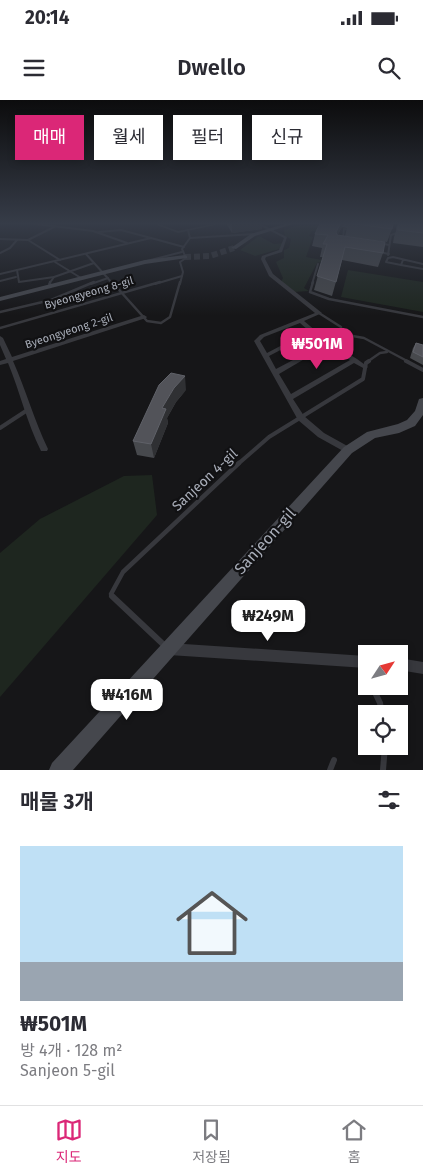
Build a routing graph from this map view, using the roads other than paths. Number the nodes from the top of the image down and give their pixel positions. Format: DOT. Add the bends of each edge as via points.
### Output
graph roads {
  1 [pos="52,254"];
  2 [pos="85,254"];
  3 [pos="86,254"];
  4 [pos="270,254"];
  5 [pos="389,254"];
  6 [pos="184,256"];
  7 [pos="388,258"];
  8 [pos="61,260"];
  9 [pos="403,260"];
  10 [pos="55,262"];
  11 [pos="94,263"];
  12 [pos="318,264"];
  13 [pos="423,264"];
  14 [pos="402,265"];
  15 [pos="423,269"];
  16 [pos="17,270"];
  17 [pos="72,272"];
  18 [pos="0,274"];
  19 [pos="105,276"];
  20 [pos="182,276"];
  21 [pos="16,277"];
  22 [pos="54,277"];
  23 [pos="81,278"];
  24 [pos="0,282"];
  25 [pos="50,286"];
  26 [pos="122,293"];
  27 [pos="0,300"];
  28 [pos="0,312"];
  29 [pos="319,312"];
  30 [pos="144,317"];
  31 [pos="423,317"];
  32 [pos="300,320"];
  33 [pos="0,328"];
  34 [pos="0,338"];
  35 [pos="298,339"];
  36 [pos="307,343"];
  37 [pos="387,352"];
  38 [pos="266,356"];
  39 [pos="10,360"];
  40 [pos="355,360"];
  41 [pos="0,363"];
  42 [pos="365,367"];
  43 [pos="423,370"];
  44 [pos="275,373"];
  45 [pos="289,398"];
  46 [pos="423,402"];
  47 [pos="28,409"];
  48 [pos="301,418"];
  49 [pos="0,428"];
  50 [pos="44,449"];
  51 [pos="348,450"];
  52 [pos="169,650"];
  53 [pos="358,662"];
  54 [pos="408,666"];
  55 [pos="423,668"];
  56 [pos="384,755"];
  57 [pos="334,760"];
  58 [pos="59,770"];
  59 [pos="330,770"];
  60 [pos="383,770"];
  1 -- 8 [label="lane"];
  2 -- 8 [label="lane"];
  3 -- 11 [label="lane"];
  4 -- 29 [label="street" via="263,259 271,275"];
  5 -- 7 [label="lane"];
  6 -- 19 [label="street" via="137,264"];
  6 -- 20 [label="lane" via="180,264"];
  7 -- 9 [label="lane"];
  7 -- 14 [label="lane" via="386,262"];
  8 -- 10 [label="lane"];
  9 -- 13 [label="lane"];
  9 -- 14 [label="lane"];
  10 -- 16 [label="lane"];
  10 -- 17 [label="lane"];
  11 -- 17 [label="lane"];
  11 -- 19 [label="lane"];
  12 -- 31 [label="lane" via="310,292"];
  14 -- 15 [label="lane"];
  16 -- 18 [label="lane"];
  16 -- 21 [label="lane"];
  17 -- 22 [label="lane"];
  17 -- 23 [label="lane"];
  19 -- 23 [label="street"];
  19 -- 26 [label="lane"];
  19 -- 28 [label="lane" via="51,300"];
  20 -- 26 [label="lane, Byeongyeong 8-gil"];
  20 -- 30 [label="lane" via="168,320 155,323"];
  21 -- 22 [label="lane" via="19,282"];
  21 -- 24 [label="lane"];
  22 -- 25 [label="lane"];
  23 -- 25 [label="street"];
  25 -- 27 [label="street"];
  26 -- 30 [label="lane"];
  26 -- 33 [label="lane, Byeongyeong 8-gil"];
  29 -- 32 [label="street"];
  29 -- 37 [label="lane" via="341,326 341,334 364,338"];
  30 -- 39 [label="street, Byeongyeong 2-gil"];
  32 -- 35 [label="street" via="313,331"];
  32 -- 38 [label="street" via="262,336 258,341"];
  34 -- 39 [label="street"];
  35 -- 36 [label="street"];
  35 -- 38 [label="street"];
  36 -- 40 [label="street" via="324,341"];
  36 -- 44 [label="street" via="311,353"];
  37 -- 42 [label="lane, Sanjeon 4-gil" via="380,353"];
  37 -- 43 [label="lane"];
  38 -- 44 [label="street"];
  39 -- 41 [label="street, Byeongyeong 2-gil"];
  39 -- 47 [label="street"];
  40 -- 42 [label="street"];
  40 -- 45 [label="street"];
  42 -- 48 [label="lane, Sanjeon 4-gil" via="363,379"];
  44 -- 45 [label="street"];
  45 -- 48 [label="street"];
  46 -- 51 [label="street, Sanjeon-gil" via="420,415 413,423 367,437"];
  47 -- 49 [label="lane"];
  47 -- 50 [label="street"];
  48 -- 51 [label="street" via="321,435"];
  48 -- 52 [label="lane, Sanjeon 4-gil" via="269,437 204,494 124,572 114,586 112,594 115,600"];
  51 -- 52 [label="street, Sanjeon-gil"];
  52 -- 53 [label="street"];
  52 -- 58 [label="street, Sanjeon-gil"];
  54 -- 55 [label="street"];
  56 -- 60 [label="lane"];
  57 -- 59 [label="lane"];
}
